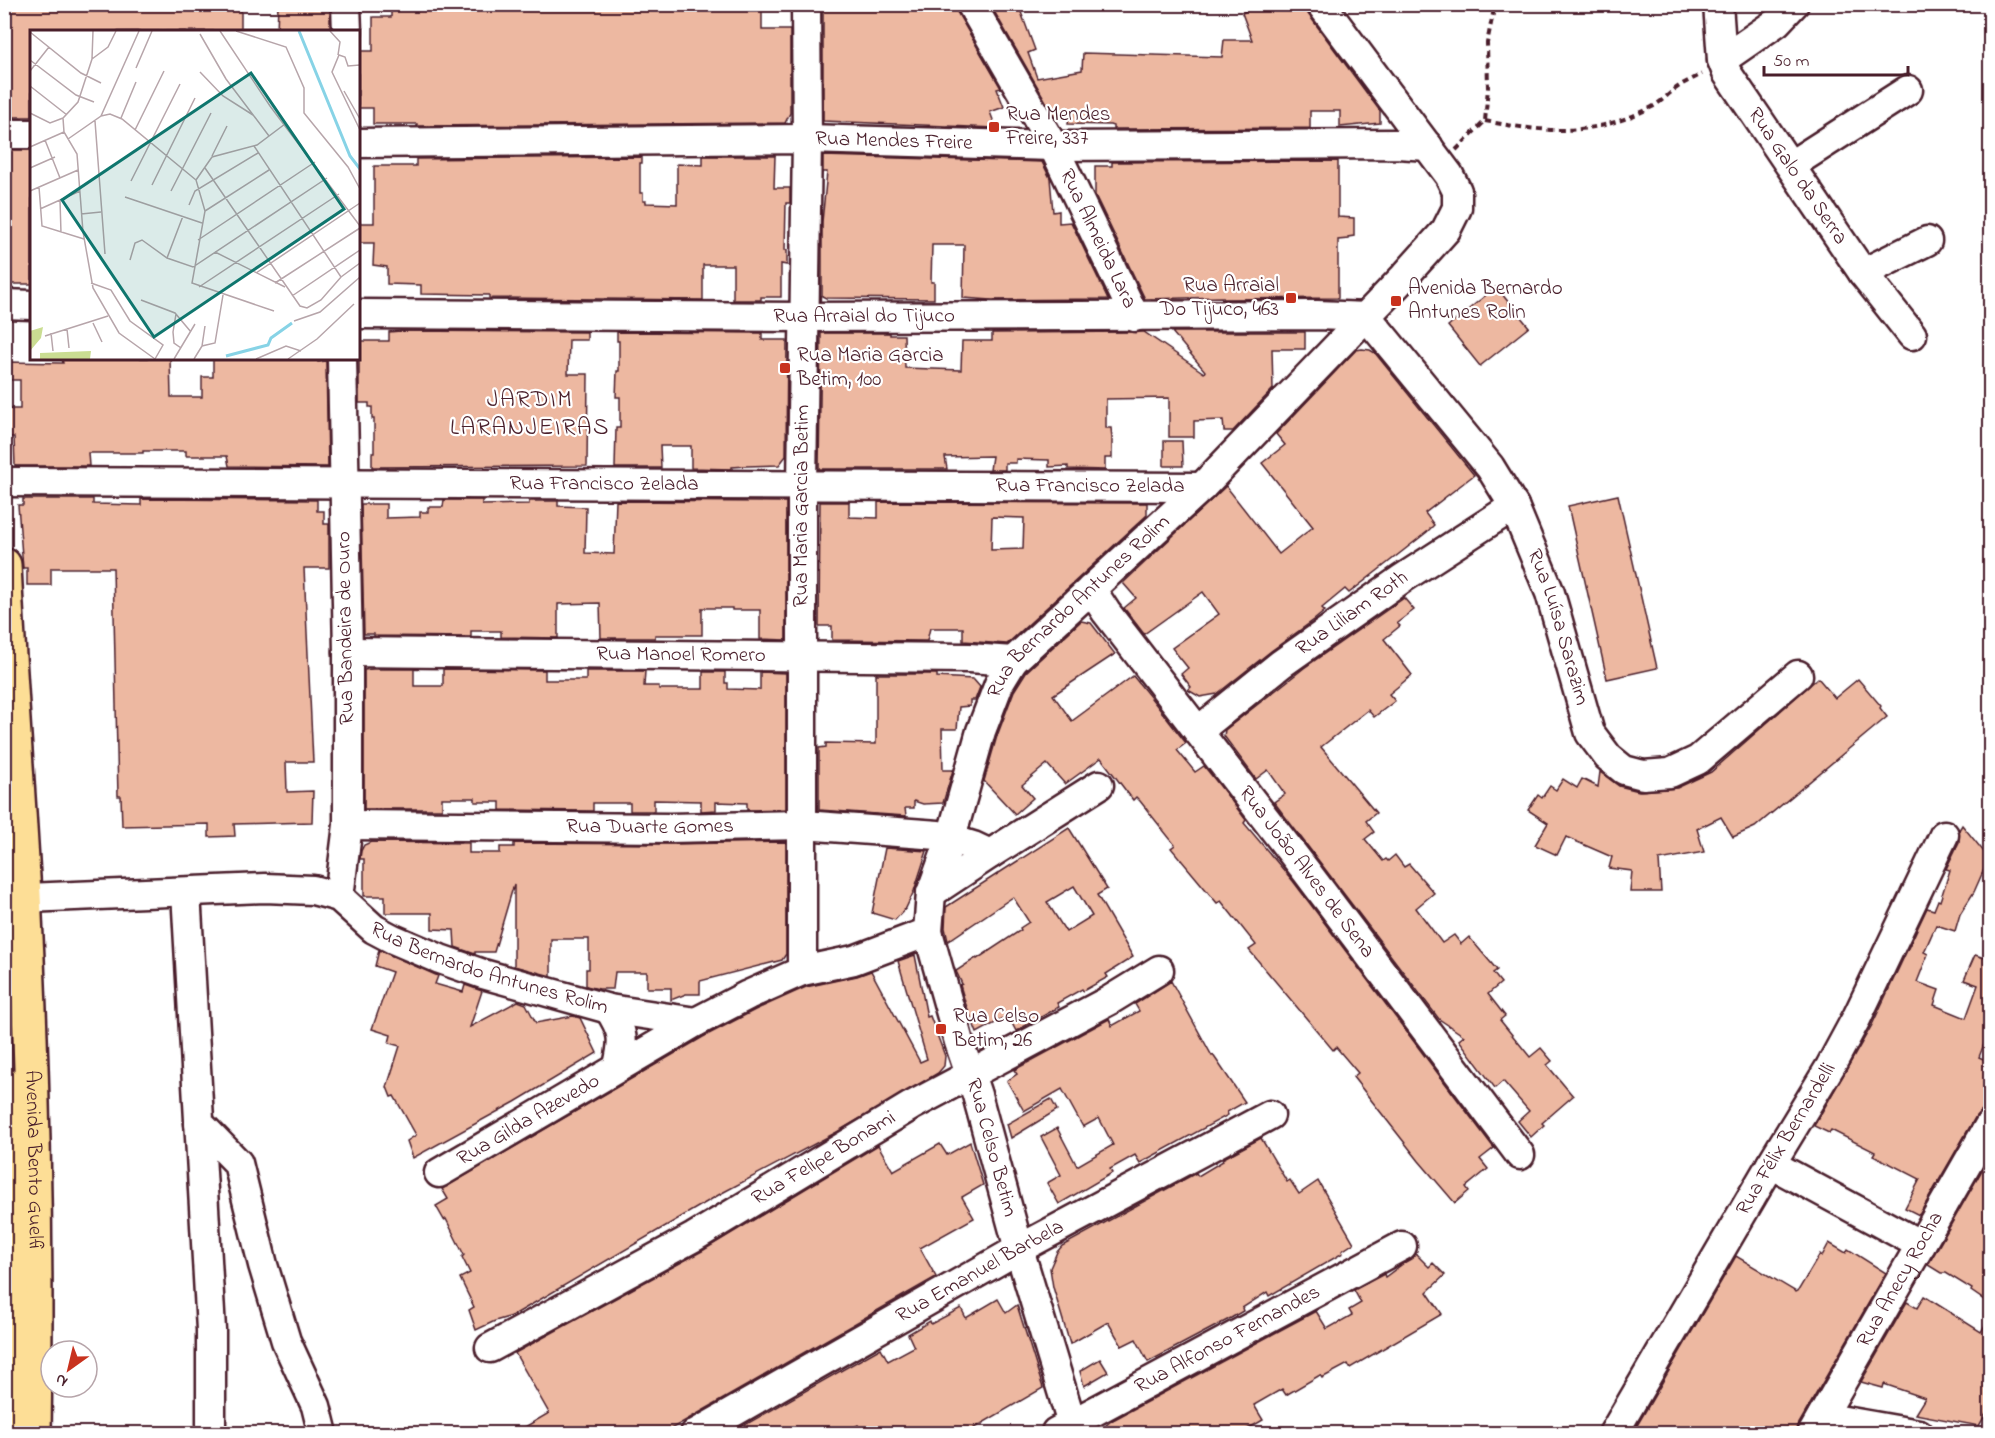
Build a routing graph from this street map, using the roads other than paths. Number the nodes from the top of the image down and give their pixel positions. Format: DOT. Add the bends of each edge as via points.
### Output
graph roads {
  1 [pos="346,4"];
  2 [pos="806,4"];
  3 [pos="971,4"];
  4 [pos="1321,4"];
  5 [pos="1718,4"];
  6 [pos="1794,4"];
  7 [pos="347,30"];
  8 [pos="1722,60"];
  9 [pos="1908,90"];
  10 [pos="30,134"];
  11 [pos="4,135"];
  12 [pos="807,139"];
  13 [pos="360,143"];
  14 [pos="1053,146"];
  15 [pos="1435,156"];
  16 [pos="1791,165"];
  17 [pos="1927,240"];
  18 [pos="1863,273"];
  19 [pos="4,304"];
  20 [pos="30,305"];
  21 [pos="360,314"];
  22 [pos="805,317"];
  23 [pos="1136,317"];
  24 [pos="1367,317"];
  25 [pos="1912,335"];
  26 [pos="342,360"];
  27 [pos="4,482"];
  28 [pos="344,485"];
  29 [pos="802,485"];
  30 [pos="1202,487"];
  31 [pos="1514,506"];
  32 [pos="4,565"];
  33 [pos="1091,589"];
  34 [pos="348,652"];
  35 [pos="803,658"];
  36 [pos="1013,661"];
  37 [pos="1798,675"];
  38 [pos="1198,731"];
  39 [pos="1099,785"];
  40 [pos="348,825"];
  41 [pos="803,825"];
  42 [pos="1944,835"];
  43 [pos="951,838"];
  44 [pos="990,854"];
  45 [pos="186,891"];
  46 [pos="931,893"];
  47 [pos="339,897"];
  48 [pos="14,898"];
  49 [pos="928,932"];
  50 [pos="1160,970"];
  51 [pos="802,971"];
  52 [pos="609,1009"];
  53 [pos="696,1022"];
  54 [pos="618,1066"];
  55 [pos="970,1075"];
  56 [pos="4,1084"];
  57 [pos="1269,1115"];
  58 [pos="199,1123"];
  59 [pos="1990,1124"];
  60 [pos="1520,1155"];
  61 [pos="1771,1164"];
  62 [pos="439,1173"];
  63 [pos="1922,1245"];
  64 [pos="1402,1246"];
  65 [pos="1019,1249"];
  66 [pos="490,1348"];
  67 [pos="1817,1425"];
  68 [pos="1067,1430"];
  69 [pos="9,1434"];
  70 [pos="34,1434"];
  71 [pos="211,1434"];
  72 [pos="323,1434"];
  73 [pos="694,1434"];
  74 [pos="1613,1434"];
  75 [pos="1919,1434"];
  1 -- 7 [label="street"];
  2 -- 12 [label="street, Rua Maria Garcia Betim"];
  3 -- 14 [label="street, Rua Almeida Lara"];
  4 -- 15 [label="street, Rua Bernardo Antunes Rolim"];
  5 -- 8 [label="street, Rua Galo da Serra"];
  6 -- 8 [label="street" via="1777,22"];
  8 -- 16 [label="street, Rua Galo da Serra" via="1735,86"];
  9 -- 16 [label="street"];
  10 -- 11 [label="street"];
  12 -- 13 [label="street, Rua Mendes Freire"];
  12 -- 14 [label="street, Rua Mendes Freire"];
  12 -- 22 [label="street, Rua Maria Garcia Betim"];
  14 -- 15 [label="street, Rua Mendes Freire" via="1397,144"];
  14 -- 23 [label="street, Rua Almeida Lara"];
  15 -- 24 [label="street, Rua Bernardo Antunes Rolim" via="1457,191 1457,208 1446,230"];
  16 -- 18 [label="street, Rua Galo da Serra"];
  17 -- 18 [label="street"];
  18 -- 25 [label="street, Rua Galo da Serra"];
  19 -- 20 [label="street"];
  21 -- 22 [label="street, Rua Arraial do Tijuco"];
  22 -- 23 [label="street, Rua Arraial do Tijuco"];
  22 -- 29 [label="street, Rua Maria Garcia Betim"];
  23 -- 24 [label="street, Rua Arraial do Tijuco"];
  24 -- 30 [label="street, Rua Bernardo Antunes Rolim"];
  24 -- 31 [label="street, Rua Luísa Sarazim" via="1490,467"];
  26 -- 28 [label="street, Rua Bandeira de Ouro"];
  27 -- 28 [label="street, Rua Francisco Zelada"];
  28 -- 29 [label="street, Rua Francisco Zelada"];
  28 -- 34 [label="street, Rua Bandeira de Ouro"];
  29 -- 30 [label="street, Rua Francisco Zelada"];
  29 -- 35 [label="street, Rua Maria Garcia Betim"];
  30 -- 33 [label="street, Rua Bernardo Antunes Rolim"];
  31 -- 37 [label="street, Rua Luísa Sarazim" via="1550,593 1590,733 1624,770 1643,775 1670,772 1698,760"];
  31 -- 38 [label="street, Rua Liliam Roth" via="1402,578 1281,664"];
  32 -- 48 [label="main road, Avenida Bento Guelfi"];
  33 -- 36 [label="street, Rua Bernardo Antunes Rolim"];
  33 -- 38 [label="street, Rua João Alves de Sena"];
  34 -- 35 [label="street, Rua Manoel Romero"];
  34 -- 40 [label="street, Rua Bandeira de Ouro"];
  35 -- 36 [label="street, Rua Manoel Romero"];
  35 -- 41 [label="street, Rua Maria Garcia Betim"];
  36 -- 43 [label="street, Rua Bernardo Antunes Rolim" via="999,684 981,731"];
  38 -- 60 [label="street, Rua João Alves de Sena"];
  39 -- 44 [label="street"];
  40 -- 41 [label="street, Rua Duarte Gomes"];
  40 -- 47 [label="street, Rua Bandeira de Ouro"];
  41 -- 43 [label="street, Rua Duarte Gomes"];
  41 -- 51 [label="street, Rua Maria Garcia Betim"];
  42 -- 61 [label="street, Rua Félix Bernardelli" via="1852,1027"];
  43 -- 44 [label="street, Rua Duarte Gomes"];
  43 -- 46 [label="street, Rua Bernardo Antunes Rolim"];
  44 -- 46 [label="street"];
  45 -- 47 [label="street, Rua Bernardo Antunes Rolim" via="295,888"];
  45 -- 48 [label="street, Rua Bernardo Antunes Rolim"];
  45 -- 58 [label="street"];
  46 -- 49 [label="street, Rua Bernardo Antunes Rolim"];
  47 -- 52 [label="street, Rua Bernardo Antunes Rolim" via="374,929 440,959"];
  48 -- 70 [label="main road, Avenida Bento Guelfi" via="33,1172"];
  49 -- 51 [label="street" via="854,960"];
  49 -- 55 [label="street, Rua Celso Betim"];
  50 -- 55 [label="street, Rua Felipe Bonami"];
  51 -- 53 [label="street"];
  52 -- 53 [label="street, Rua Bernardo Antunes Rolim"];
  52 -- 54 [label="street, Rua Gilda Azevedo" via="624,1043"];
  53 -- 54 [label="street, Rua Gilda Azevedo"];
  54 -- 62 [label="street, Rua Gilda Azevedo"];
  55 -- 65 [label="street, Rua Celso Betim"];
  55 -- 66 [label="street, Rua Felipe Bonami" via="911,1106 694,1237"];
  56 -- 69 [label="main road, Avenida Bento Guelfi" via="9,1220"];
  57 -- 65 [label="street, Rua Emanuel Barbela"];
  58 -- 71 [label="street" via="211,1330"];
  58 -- 72 [label="street" via="238,1163 286,1341 316,1406"];
  59 -- 63 [label="street, Rua Anecy Rocha"];
  61 -- 63 [label="street"];
  61 -- 74 [label="street, Rua Félix Bernardelli"];
  63 -- 67 [label="street, Rua Anecy Rocha"];
  64 -- 68 [label="street, Rua Alfonso Fernandes"];
  65 -- 68 [label="street, Rua Celso Betim"];
  65 -- 73 [label="street, Rua Emanuel Barbela"];
  67 -- 75 [label="street"];
}
